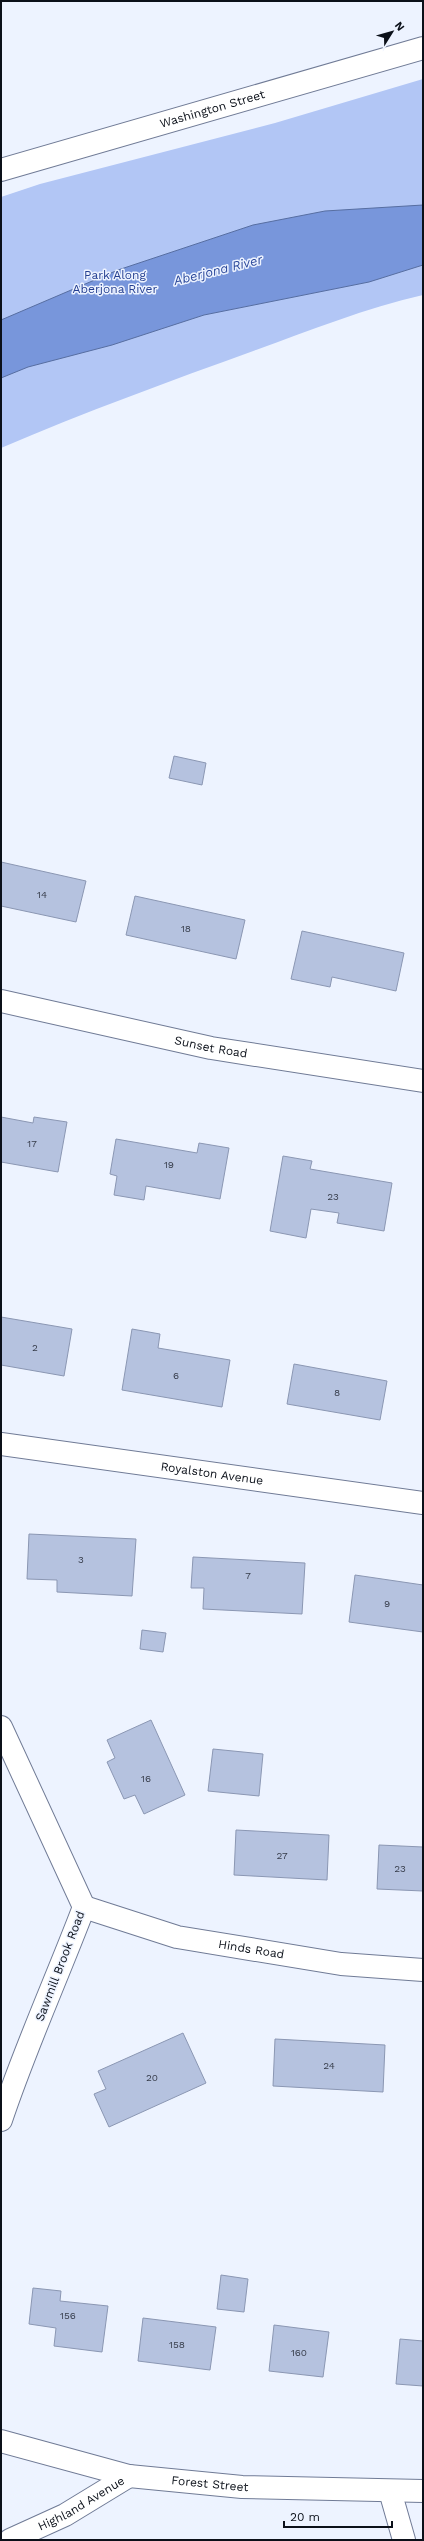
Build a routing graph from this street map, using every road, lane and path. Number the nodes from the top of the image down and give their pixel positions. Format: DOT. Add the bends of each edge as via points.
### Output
graph roads {
  1 [pos="423,48"];
  2 [pos="1,170"];
  3 [pos="1,1001"];
  4 [pos="423,1081"];
  5 [pos="1,1444"];
  6 [pos="423,1502"];
  7 [pos="1,1727"];
  8 [pos="84,1907"];
  9 [pos="423,1970"];
  10 [pos="1,2120"];
  11 [pos="1,2441"];
  12 [pos="129,2476"];
  13 [pos="390,2491"];
  14 [pos="423,2491"];
  15 [pos="10,2540"];
  16 [pos="404,2540"];
  1 -- 2 [label="street, Washington Street"];
  3 -- 4 [label="street, Sunset Road" via="212,1048"];
  5 -- 6 [label="street, Royalston Avenue"];
  7 -- 8 [label="street, Sawmill Brook Road"];
  8 -- 9 [label="street, Hinds Road" via="177,1937 341,1964"];
  8 -- 10 [label="street, Sawmill Brook Road"];
  11 -- 12 [label="street, Forest Street"];
  12 -- 13 [label="street, Forest Street" via="242,2487"];
  12 -- 15 [label="street, Highland Avenue" via="65,2515"];
  13 -- 14 [label="street, Forest Street"];
  13 -- 16 [label="street"];
}
